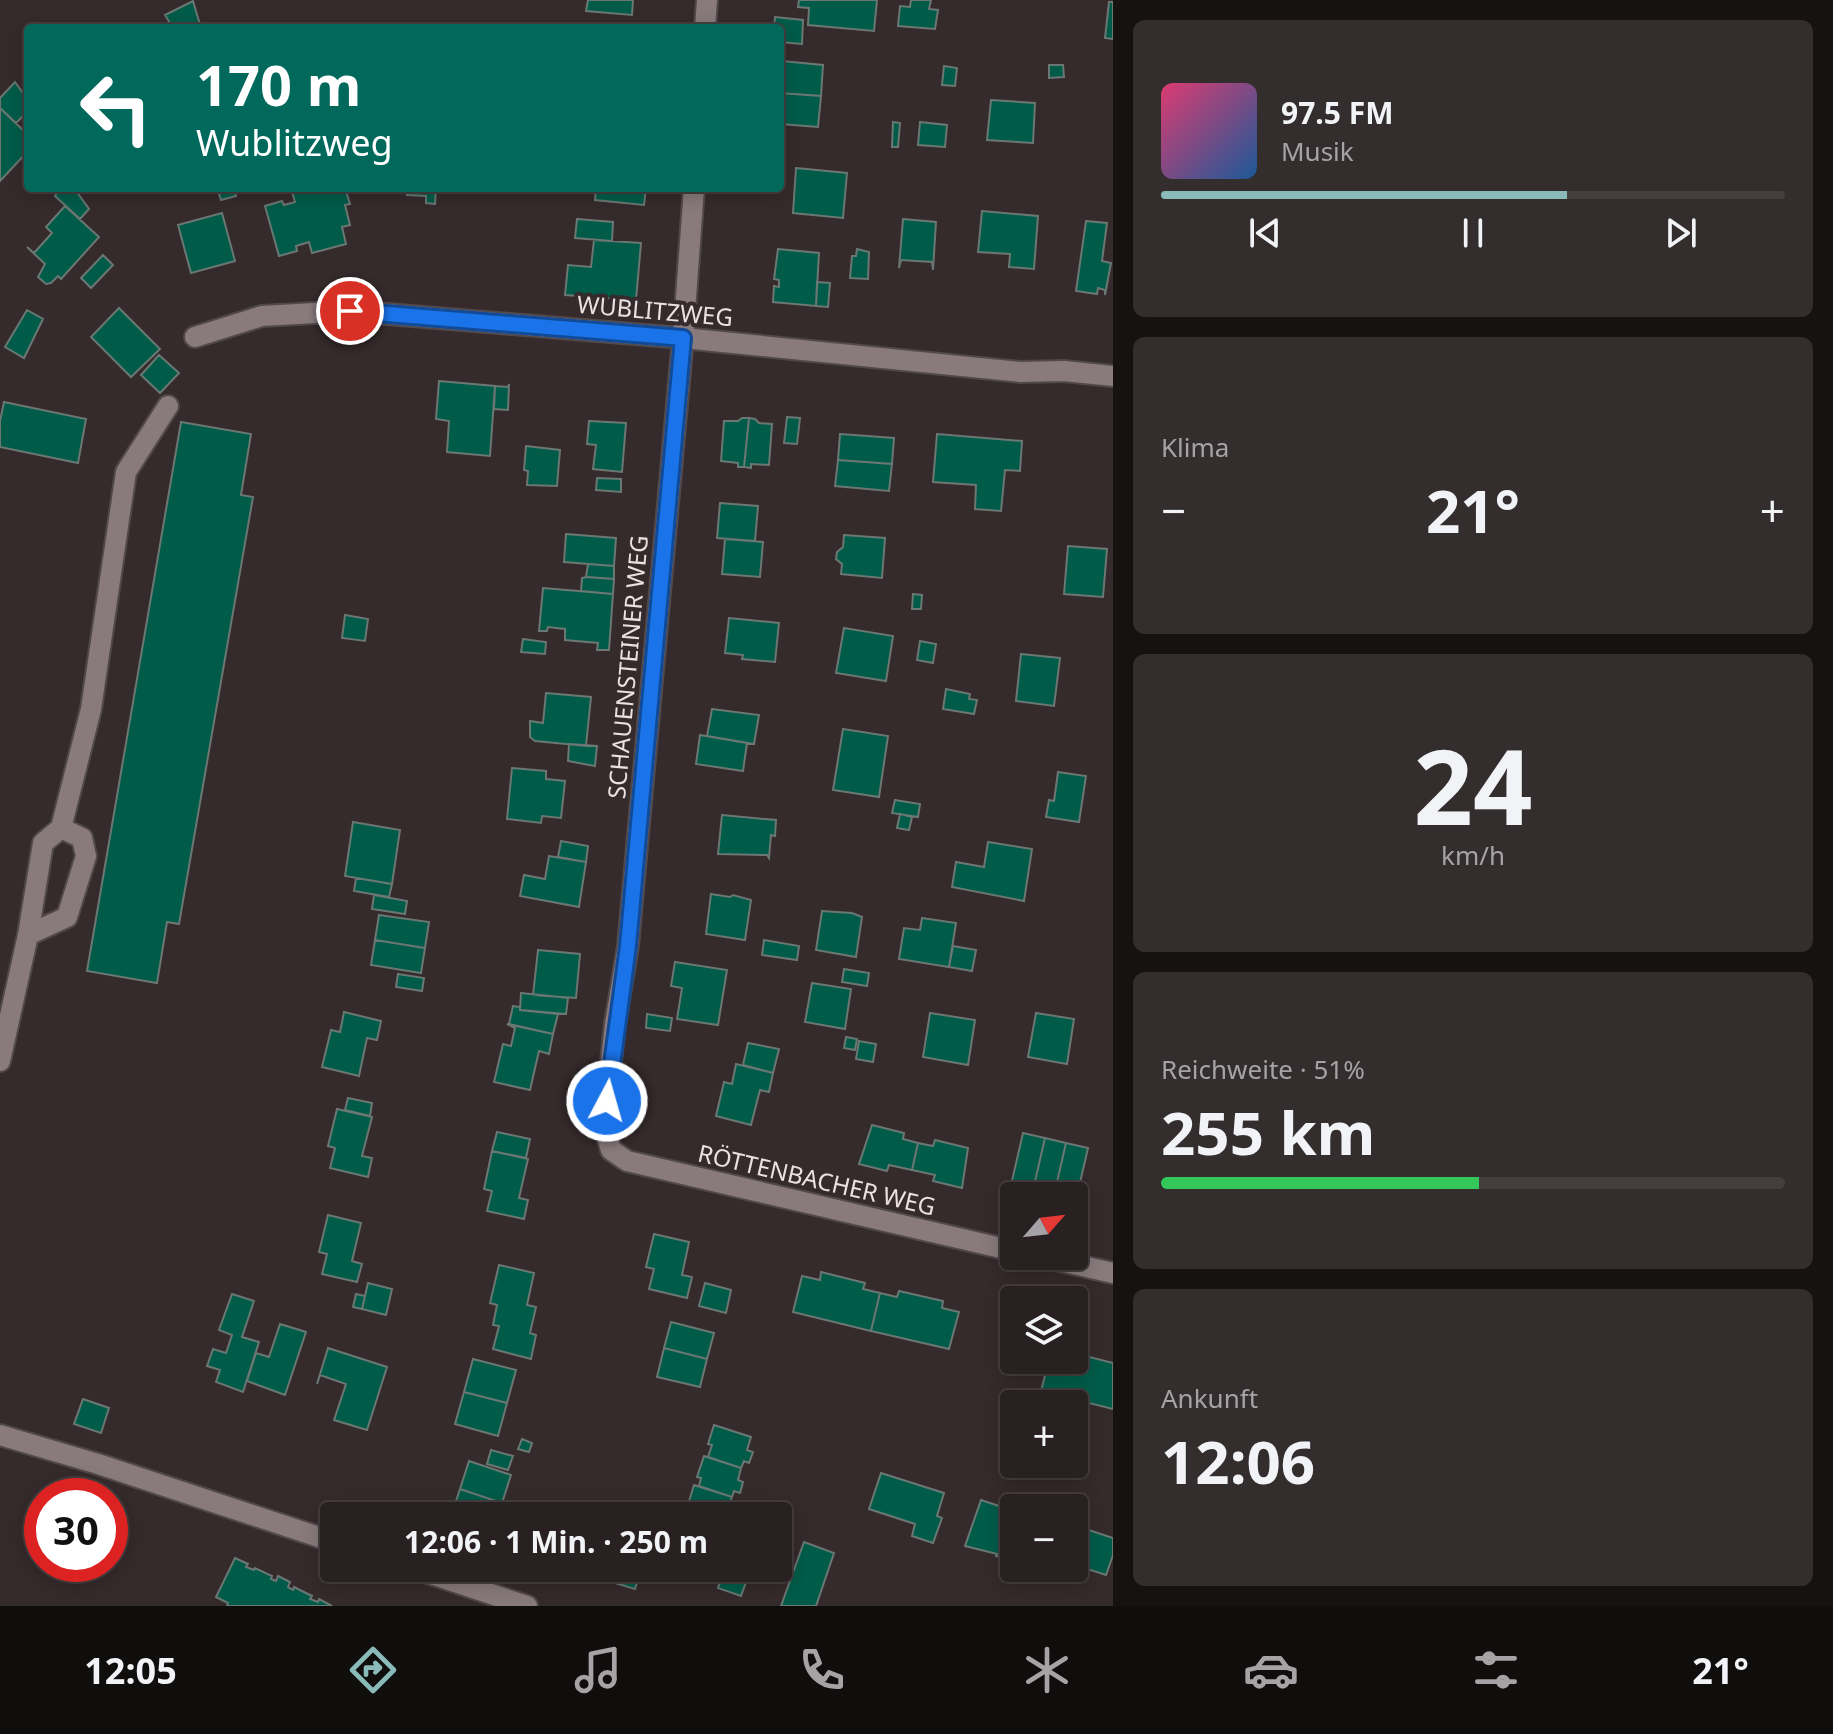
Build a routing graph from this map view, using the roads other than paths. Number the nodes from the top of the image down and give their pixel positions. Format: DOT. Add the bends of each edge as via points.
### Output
graph roads {
  1 [pos="707,0"];
  2 [pos="705,24"];
  3 [pos="694,192"];
  4 [pos="195,337"];
  5 [pos="683,338"];
  6 [pos="1113,376"];
  7 [pos="168,406"];
  8 [pos="61,828"];
  9 [pos="28,935"];
  10 [pos="0,1061"];
  11 [pos="611,1150"];
  12 [pos="1000,1248"];
  13 [pos="1088,1267"];
  14 [pos="1113,1273"];
  15 [pos="0,1435"];
  16 [pos="320,1537"];
  17 [pos="455,1582"];
  18 [pos="527,1606"];
  1 -- 2 [label="street"];
  3 -- 5 [label="street, SCHAUENSTEINER WEG"];
  4 -- 5 [label="street, WUBLITZWEG" via="262,316 350,311"];
  5 -- 6 [label="street, WUBLITZWEG" via="1020,372"];
  5 -- 11 [label="street, SCHAUENSTEINER WEG" via="629,931 604,1126"];
  7 -- 8 [label="street" via="126,472 91,709"];
  8 -- 9 [label="street" via="43,843"];
  8 -- 9 [label="street" via="82,838 86,856 67,917"];
  9 -- 10 [label="street"];
  11 -- 12 [label="street, RÖTTENBACHER WEG" via="627,1161"];
  13 -- 14 [label="street"];
  15 -- 16 [label="street"];
  17 -- 18 [label="street"];
}
